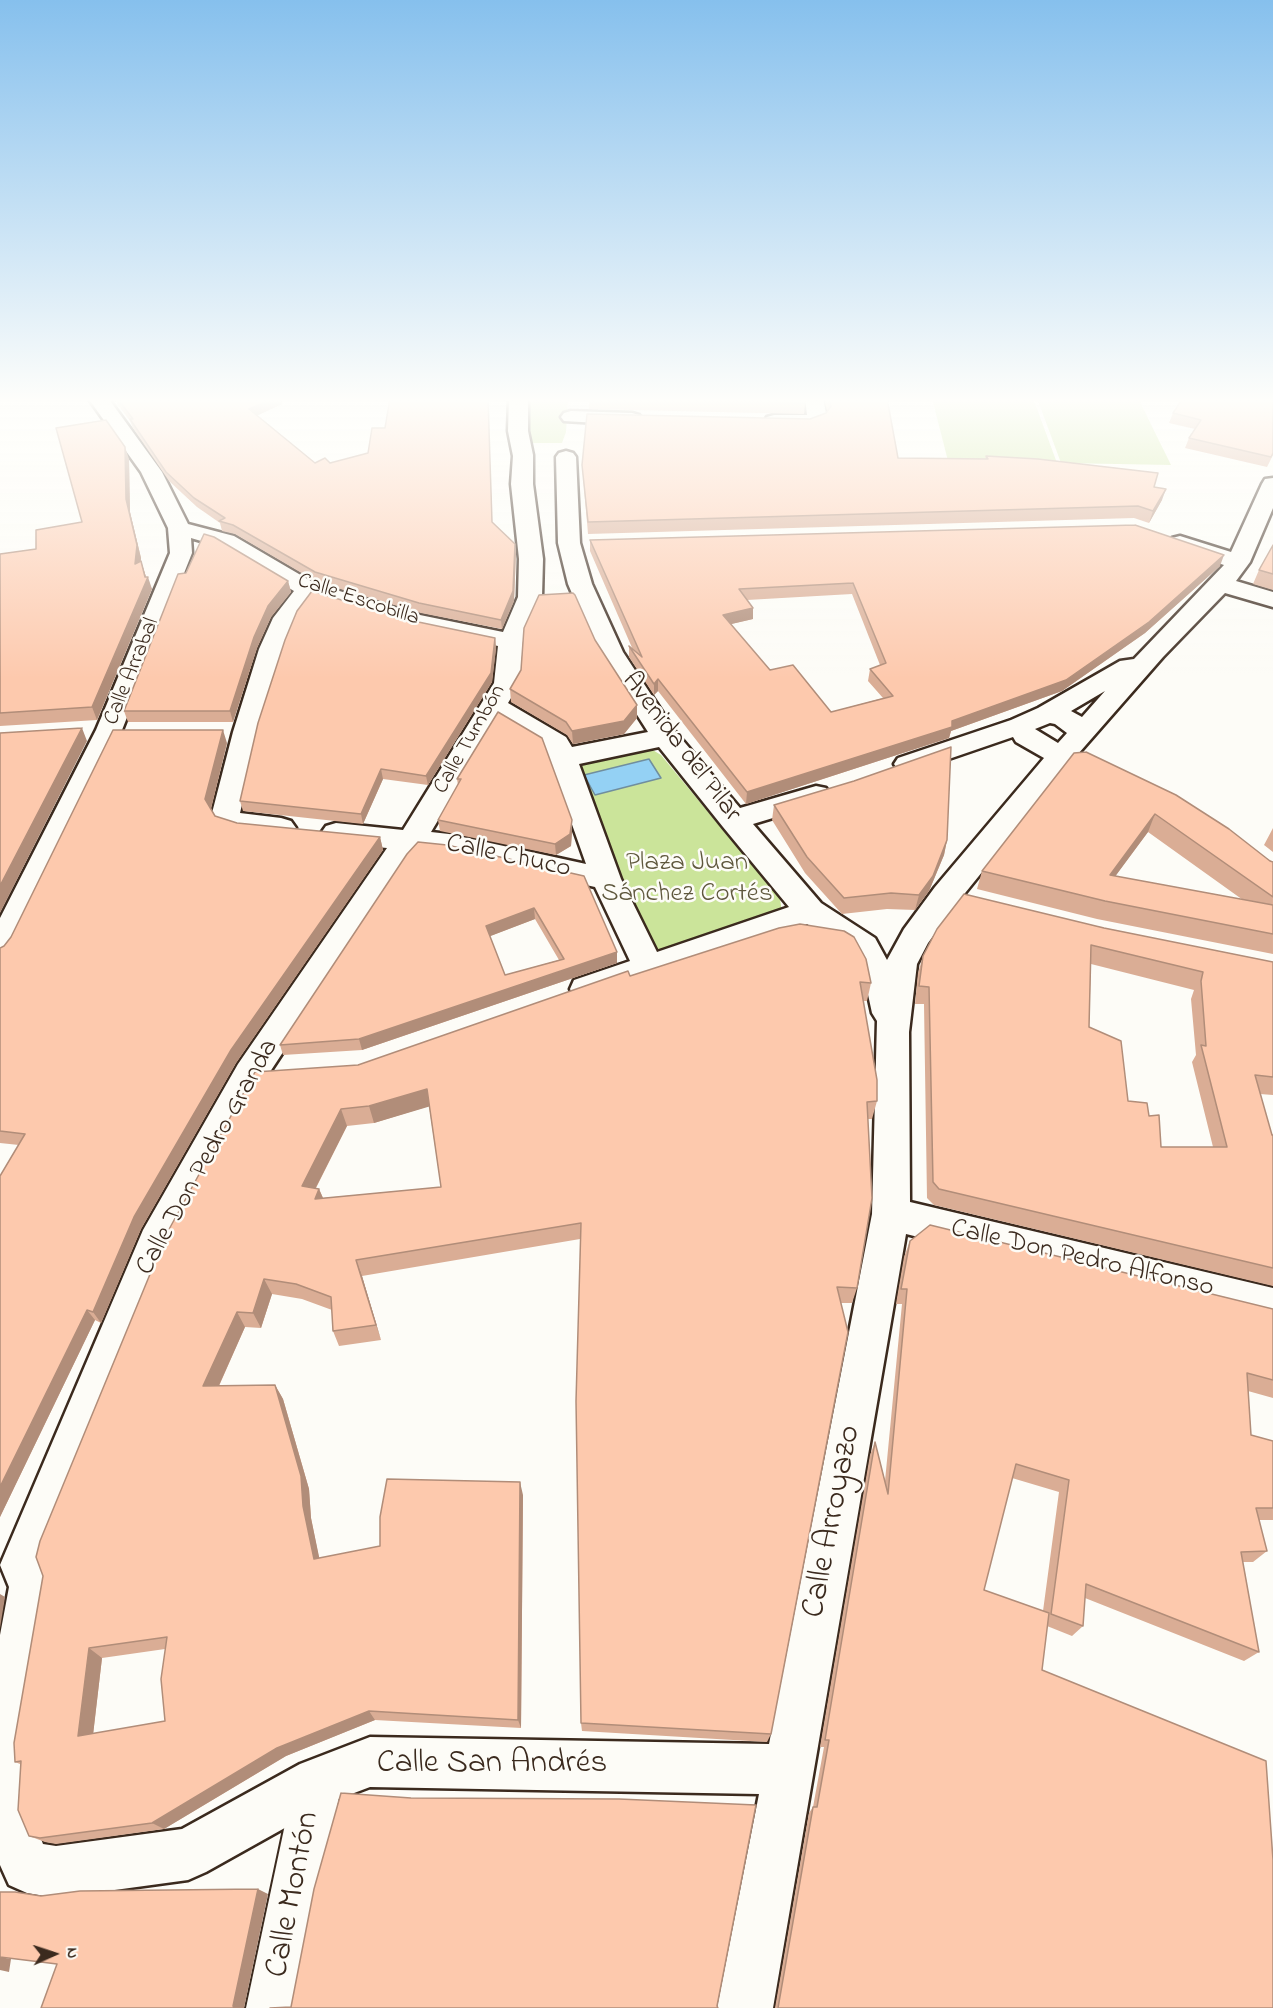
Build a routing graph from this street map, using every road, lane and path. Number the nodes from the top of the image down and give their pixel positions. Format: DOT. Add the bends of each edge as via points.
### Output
graph roads {
  1 [pos="161,492"];
  2 [pos="523,492"];
  3 [pos="556,492"];
  4 [pos="564,492"];
  5 [pos="1270,492"];
  6 [pos="567,506"];
  7 [pos="179,528"];
  8 [pos="1155,534"];
  9 [pos="1239,562"];
  10 [pos="1221,584"];
  11 [pos="308,589"];
  12 [pos="1273,600"];
  13 [pos="511,641"];
  14 [pos="1154,652"];
  15 [pos="494,706"];
  16 [pos="1047,714"];
  17 [pos="1020,726"];
  18 [pos="109,730"];
  19 [pos="76,732"];
  20 [pos="140,733"];
  21 [pos="665,737"];
  22 [pos="1075,750"];
  23 [pos="563,758"];
  24 [pos="882,773"];
  25 [pos="841,787"];
  26 [pos="733,820"];
  27 [pos="411,841"];
  28 [pos="606,879"];
  29 [pos="810,911"];
  30 [pos="915,937"];
  31 [pos="864,946"];
  32 [pos="0,949"];
  33 [pos="649,967"];
  34 [pos="555,999"];
  35 [pos="891,1032"];
  36 [pos="287,1072"];
  37 [pos="250,1074"];
  38 [pos="891,1214"];
  39 [pos="1273,1306"];
  40 [pos="11,1566"];
  41 [pos="787,1769"];
  42 [pos="318,1782"];
  43 [pos="272,2008"];
  44 [pos="745,2008"];
  1 -- 7 [label="street, Calle Arrabal"];
  2 -- 13 [label="street, Calle Tumbón" via="531,559 530,597"];
  3 -- 6 [label="street"];
  4 -- 6 [label="street, Avenida del Pilar"];
  5 -- 9 [label="street"];
  6 -- 21 [label="street, Avenida del Pilar" via="581,542 580,584 610,652"];
  7 -- 11 [label="street, Calle Escobilla" via="226,542"];
  7 -- 18 [label="street, Calle Arrabal" via="181,553"];
  8 -- 9 [label="street"];
  9 -- 10 [label="street"];
  10 -- 12 [label="street"];
  10 -- 14 [label="street"];
  11 -- 13 [label="street, Calle Escobilla" via="415,621"];
  11 -- 27 [label="street, Calle Chuco" via="285,618 234,732 226,813 230,820 241,824"];
  13 -- 15 [label="street, Calle Tumbón" via="507,683"];
  14 -- 16 [label="street"];
  14 -- 22 [label="street, Calle Arroyazo"];
  15 -- 23 [label="street" via="556,743"];
  15 -- 27 [label="street, Calle Tumbón"];
  16 -- 17 [label="street"];
  16 -- 22 [label="street" via="1076,725"];
  17 -- 22 [label="street" via="1035,742"];
  17 -- 24 [label="street"];
  18 -- 19 [label="street"];
  18 -- 20 [label="street"];
  18 -- 32 [label="street, Calle Arrabal"];
  21 -- 23 [label="street"];
  21 -- 26 [label="street, Avenida del Pilar"];
  22 -- 30 [label="street, Calle Arroyazo" via="961,899"];
  23 -- 28 [label="street"];
  25 -- 26 [label="street"];
  26 -- 29 [label="street, Avenida del Pilar"];
  27 -- 28 [label="street, Calle Chuco" via="449,844"];
  27 -- 37 [label="street, Calle Don Pedro Granda" via="396,857"];
  28 -- 33 [label="street"];
  29 -- 31 [label="street, Avenida del Pilar"];
  29 -- 33 [label="street"];
  30 -- 31 [label="street"];
  30 -- 35 [label="street, Calle Arroyazo" via="901,964"];
  31 -- 35 [label="street, Calle Arroyazo" via="880,976"];
  33 -- 34 [label="street"];
  35 -- 38 [label="street, Calle Arroyazo"];
  36 -- 37 [label="street"];
  37 -- 40 [label="street, Calle Don Pedro Granda" via="157,1242"];
  38 -- 39 [label="street, Calle Don Pedro Alfonso"];
  38 -- 41 [label="street, Calle Arroyazo"];
  40 -- 42 [label="street, Calle San Andrés" via="32,1587 3,1751 6,1816 27,1867 56,1872 188,1854"];
  41 -- 42 [label="street, Calle San Andrés" via="370,1762"];
  41 -- 44 [label="street, Calle Arroyazo"];
  42 -- 43 [label="street, Calle Montón"];
}
